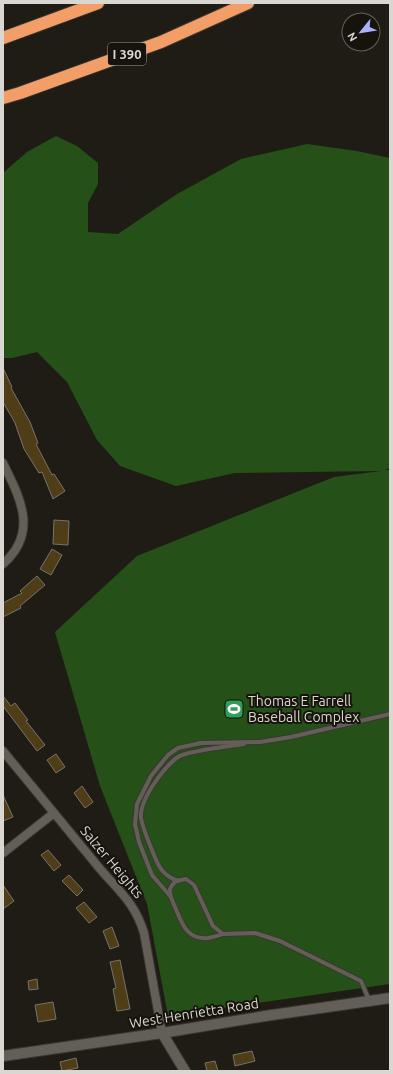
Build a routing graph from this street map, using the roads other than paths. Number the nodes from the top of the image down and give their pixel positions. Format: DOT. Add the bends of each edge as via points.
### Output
graph roads {
  1 [pos="98,3"];
  2 [pos="248,3"];
  3 [pos="3,38"];
  4 [pos="3,98"];
  5 [pos="3,463"];
  6 [pos="3,564"];
  7 [pos="390,714"];
  8 [pos="260,742"];
  9 [pos="3,751"];
  10 [pos="54,813"];
  11 [pos="3,854"];
  12 [pos="179,881"];
  13 [pos="171,897"];
  14 [pos="223,934"];
  15 [pos="390,998"];
  16 [pos="369,1001"];
  17 [pos="162,1034"];
  18 [pos="3,1056"];
  19 [pos="185,1071"];
  1 -- 3 [label="highway"];
  2 -- 4 [label="highway, I 390" via="161,42"];
  5 -- 6 [label="street" via="22,504 24,525 19,544"];
  7 -- 8 [label="lane"];
  8 -- 12 [label="lane" via="179,756 164,770 146,797 141,816 147,837 163,873"];
  8 -- 13 [label="lane" via="201,743 178,748 168,754 151,776 138,804 135,824 152,875"];
  9 -- 10 [label="street, Salzer Heights"];
  10 -- 11 [label="street"];
  10 -- 17 [label="street, Salzer Heights" via="101,871 126,897 141,921"];
  12 -- 13 [label="lane" via="170,888"];
  12 -- 14 [label="lane" via="186,879 194,885 212,926"];
  13 -- 14 [label="lane" via="189,934 203,938"];
  14 -- 16 [label="lane" via="255,933 280,941 361,981"];
  15 -- 16 [label="main road, West Henrietta Road"];
  16 -- 17 [label="main road, West Henrietta Road"];
  17 -- 18 [label="main road, West Henrietta Road"];
  17 -- 19 [label="main road"];
}
